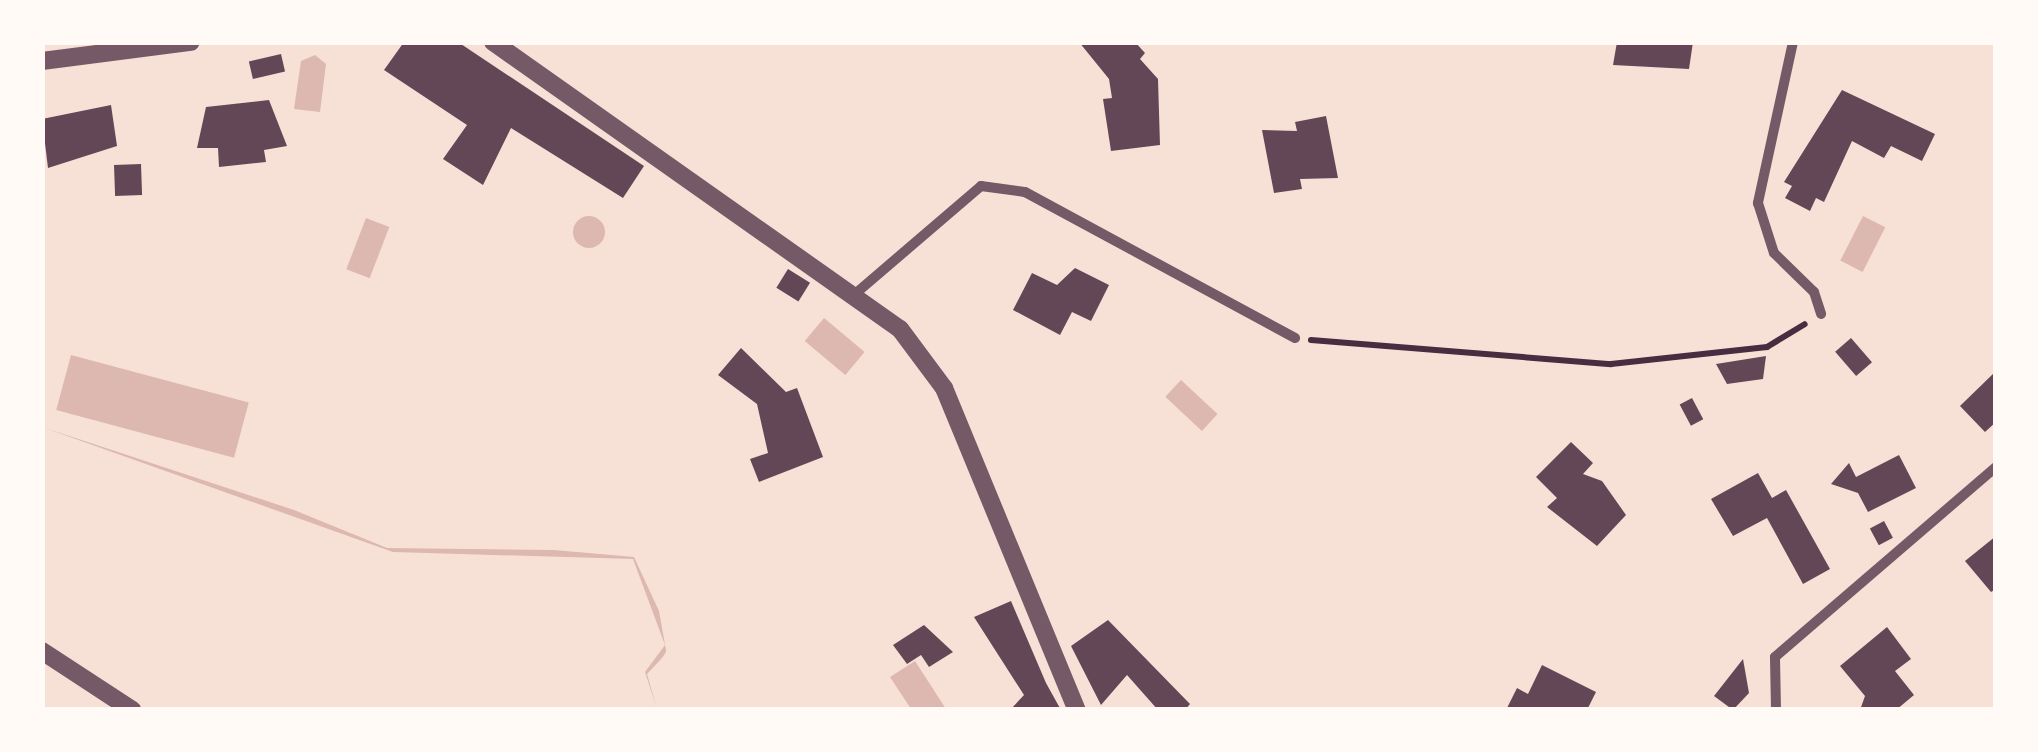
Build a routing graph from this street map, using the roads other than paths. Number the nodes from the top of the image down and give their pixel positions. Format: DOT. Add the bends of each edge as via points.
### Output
graph roads {
  1 [pos="190,42"];
  2 [pos="494,42"];
  3 [pos="1792,42"];
  4 [pos="42,61"];
  5 [pos="855,294"];
  6 [pos="1821,314"];
  7 [pos="1294,338"];
  8 [pos="1996,466"];
  9 [pos="42,651"];
  10 [pos="132,710"];
  11 [pos="1077,710"];
  12 [pos="1776,710"];
  1 -- 4 [label="street"];
  2 -- 5 [label="street"];
  3 -- 6 [label="street" via="1758,204 1774,254 1814,292"];
  5 -- 7 [label="street" via="981,186 1024,192"];
  5 -- 11 [label="street" via="900,328 944,388"];
  8 -- 12 [label="street" via="1775,657"];
  9 -- 10 [label="street"];
}
